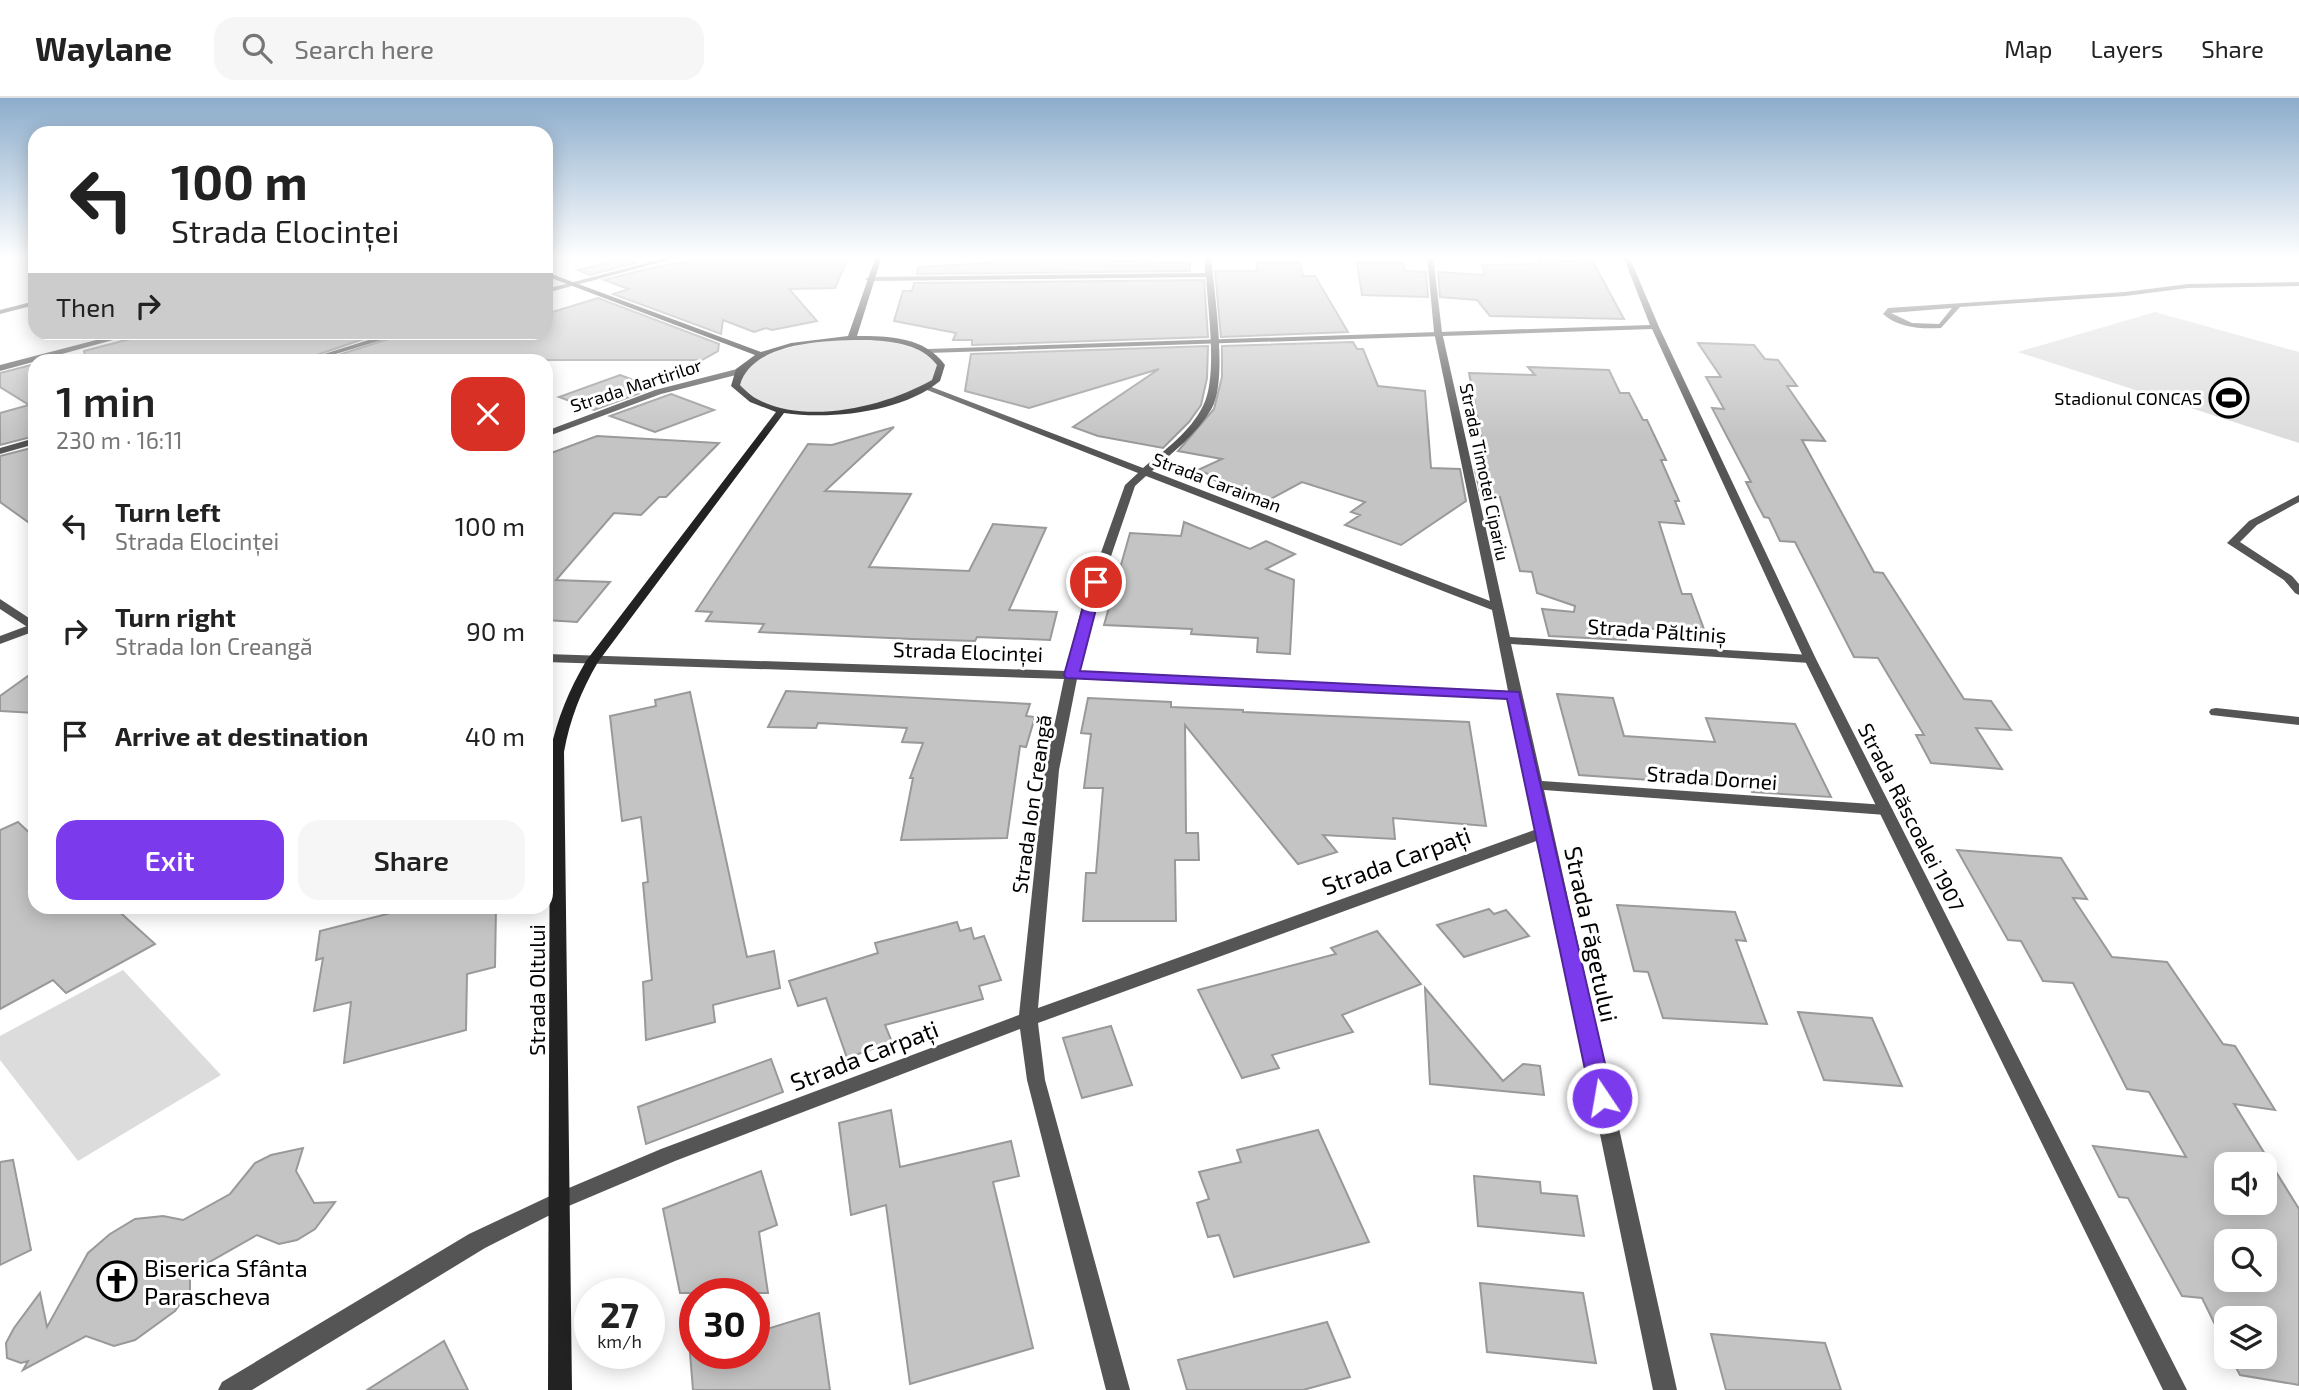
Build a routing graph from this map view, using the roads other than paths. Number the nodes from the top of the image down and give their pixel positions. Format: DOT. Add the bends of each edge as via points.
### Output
graph roads {
  1 [pos="660,316"];
  2 [pos="858,316"];
  3 [pos="1211,316"];
  4 [pos="1436,316"];
  5 [pos="1650,316"];
  6 [pos="1890,316"];
  7 [pos="1949,316"];
  8 [pos="1654,327"];
  9 [pos="1438,332"];
  10 [pos="852,337"];
  11 [pos="107,340"];
  12 [pos="377,340"];
  13 [pos="1212,341"];
  14 [pos="928,351"];
  15 [pos="54,354"];
  16 [pos="329,354"];
  17 [pos="762,355"];
  18 [pos="28,361"];
  19 [pos="0,368"];
  20 [pos="737,372"];
  21 [pos="926,388"];
  22 [pos="782,410"];
  23 [pos="553,431"];
  24 [pos="28,443"];
  25 [pos="0,451"];
  26 [pos="1143,472"];
  27 [pos="2299,498"];
  28 [pos="2299,591"];
  29 [pos="0,603"];
  30 [pos="1495,607"];
  31 [pos="28,624"];
  32 [pos="28,630"];
  33 [pos="0,640"];
  34 [pos="1503,640"];
  35 [pos="553,658"];
  36 [pos="1810,659"];
  37 [pos="592,661"];
  38 [pos="1071,675"];
  39 [pos="1514,695"];
  40 [pos="2216,712"];
  41 [pos="2299,721"];
  42 [pos="1536,785"];
  43 [pos="1886,810"];
  44 [pos="1545,832"];
  45 [pos="1028,1019"];
  46 [pos="557,1202"];
  47 [pos="230,1390"];
  48 [pos="560,1390"];
  49 [pos="1118,1390"];
  50 [pos="1665,1390"];
  51 [pos="2175,1390"];
  1 -- 17 [label="main road"];
  2 -- 10 [label="main road"];
  3 -- 13 [label="street, Strada Ion Creangă"];
  4 -- 9 [label="street, Strada Timotei Cipariu"];
  5 -- 8 [label="street, Strada Răscoalei 1907"];
  6 -- 7 [label="street" via="1920,327 1941,326"];
  8 -- 9 [label="street"];
  8 -- 36 [label="street, Strada Răscoalei 1907"];
  9 -- 13 [label="street"];
  9 -- 30 [label="street, Strada Timotei Cipariu"];
  10 -- 14 [label="main road" via="897,340"];
  10 -- 17 [label="main road" via="806,342"];
  11 -- 15 [label="street"];
  12 -- 16 [label="street"];
  13 -- 14 [label="street"];
  13 -- 26 [label="street, Strada Ion Creangă" via="1216,368 1207,408 1185,437"];
  14 -- 21 [label="main road" via="941,365 936,381"];
  17 -- 20 [label="main road"];
  18 -- 19 [label="street"];
  20 -- 22 [label="main road" via="735,386 746,398"];
  20 -- 23 [label="street, Strada Martirilor" via="676,386"];
  21 -- 22 [label="main road" via="865,409"];
  21 -- 26 [label="street, Strada Caraiman"];
  22 -- 37 [label="main road, Strada Oltului"];
  24 -- 25 [label="street"];
  26 -- 30 [label="street, Strada Caraiman"];
  26 -- 38 [label="street, Strada Ion Creangă" via="1130,485 1088,606"];
  27 -- 28 [label="street" via="2253,523 2233,543 2288,578"];
  29 -- 31 [label="street"];
  30 -- 34 [label="street, Strada Timotei Cipariu"];
  32 -- 33 [label="street"];
  34 -- 36 [label="street, Strada Păltiniș"];
  34 -- 39 [label="street, Strada Timotei Cipariu"];
  35 -- 37 [label="street, Strada Elocinței"];
  36 -- 43 [label="street, Strada Răscoalei 1907"];
  37 -- 38 [label="street, Strada Elocinței"];
  37 -- 46 [label="main road, Strada Oltului" via="567,705 557,752"];
  38 -- 39 [label="street, Strada Elocinței"];
  38 -- 45 [label="street, Strada Ion Creangă" via="1052,770"];
  39 -- 42 [label="street, Strada Făgetului"];
  40 -- 41 [label="street"];
  42 -- 43 [label="street, Strada Dornei"];
  42 -- 44 [label="street, Strada Făgetului"];
  43 -- 51 [label="street, Strada Răscoalei 1907"];
  44 -- 45 [label="street, Strada Carpați"];
  44 -- 50 [label="street, Strada Făgetului"];
  45 -- 46 [label="street, Strada Carpați" via="668,1155"];
  45 -- 49 [label="street, Strada Ion Creangă" via="1036,1080"];
  46 -- 47 [label="street, Strada Carpați" via="477,1241"];
  46 -- 48 [label="main road, Strada Oltului"];
}
